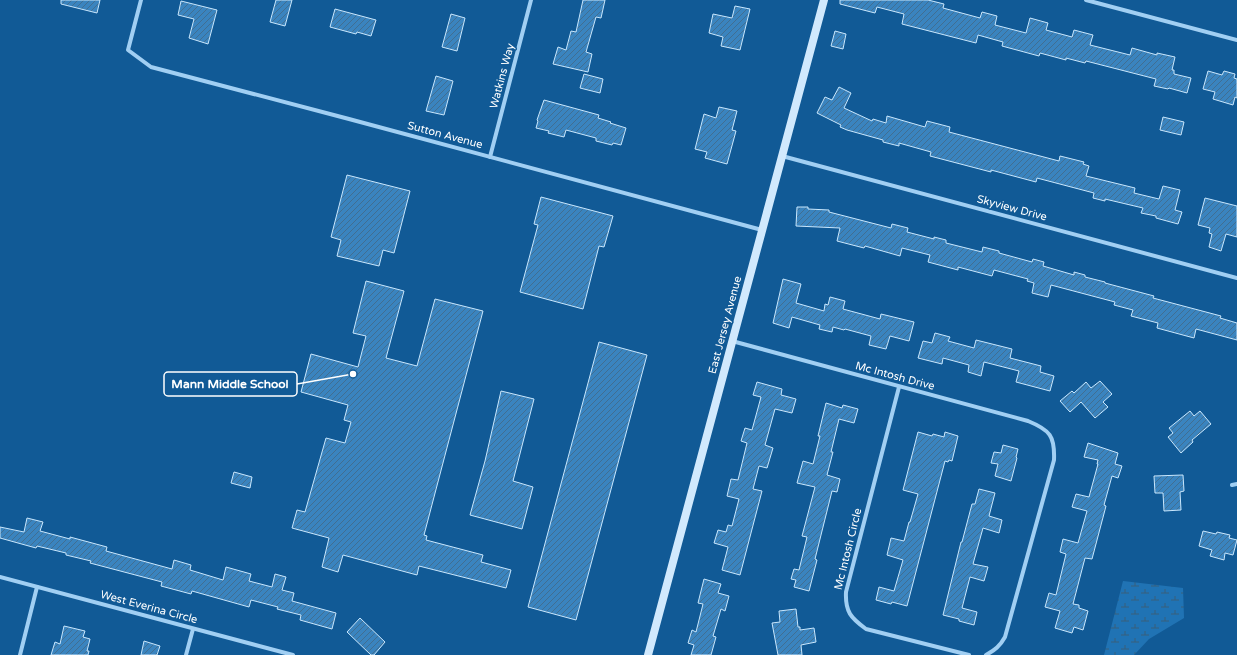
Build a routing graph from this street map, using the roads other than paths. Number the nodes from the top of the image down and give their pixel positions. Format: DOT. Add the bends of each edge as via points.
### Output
graph roads {
  1 [pos="141,0"];
  2 [pos="531,0"];
  3 [pos="824,0"];
  4 [pos="1086,0"];
  5 [pos="1237,40"];
  6 [pos="782,156"];
  7 [pos="490,157"];
  8 [pos="762,230"];
  9 [pos="1237,278"];
  10 [pos="732,341"];
  11 [pos="899,387"];
  12 [pos="1237,484"];
  13 [pos="1232,486"];
  14 [pos="0,577"];
  15 [pos="37,587"];
  16 [pos="193,629"];
  17 [pos="20,655"];
  18 [pos="186,655"];
  19 [pos="293,655"];
  20 [pos="648,655"];
  21 [pos="969,655"];
  22 [pos="986,655"];
  1 -- 7 [label="street, Sutton Avenue" via="128,50 151,67"];
  2 -- 7 [label="street, Watkins Way"];
  3 -- 6 [label="street, East Jersey Avenue"];
  4 -- 5 [label="street"];
  6 -- 8 [label="street, East Jersey Avenue"];
  6 -- 9 [label="street, Skyview Drive"];
  7 -- 8 [label="street, Sutton Avenue"];
  8 -- 10 [label="street, East Jersey Avenue"];
  10 -- 11 [label="street, Mc Intosh Drive"];
  10 -- 20 [label="street, East Jersey Avenue"];
  11 -- 21 [label="street, Mc Intosh Circle" via="846,592 846,604 849,614 866,629"];
  11 -- 22 [label="street, Mc Intosh Drive" via="1028,421 1041,426 1050,434 1055,444 1054,460 1005,637 1001,645"];
  12 -- 13 [label="street"];
  14 -- 15 [label="street, West Everina Circle"];
  15 -- 16 [label="street, West Everina Circle"];
  15 -- 17 [label="street"];
  16 -- 18 [label="street"];
  16 -- 19 [label="street, West Everina Circle"];
}
